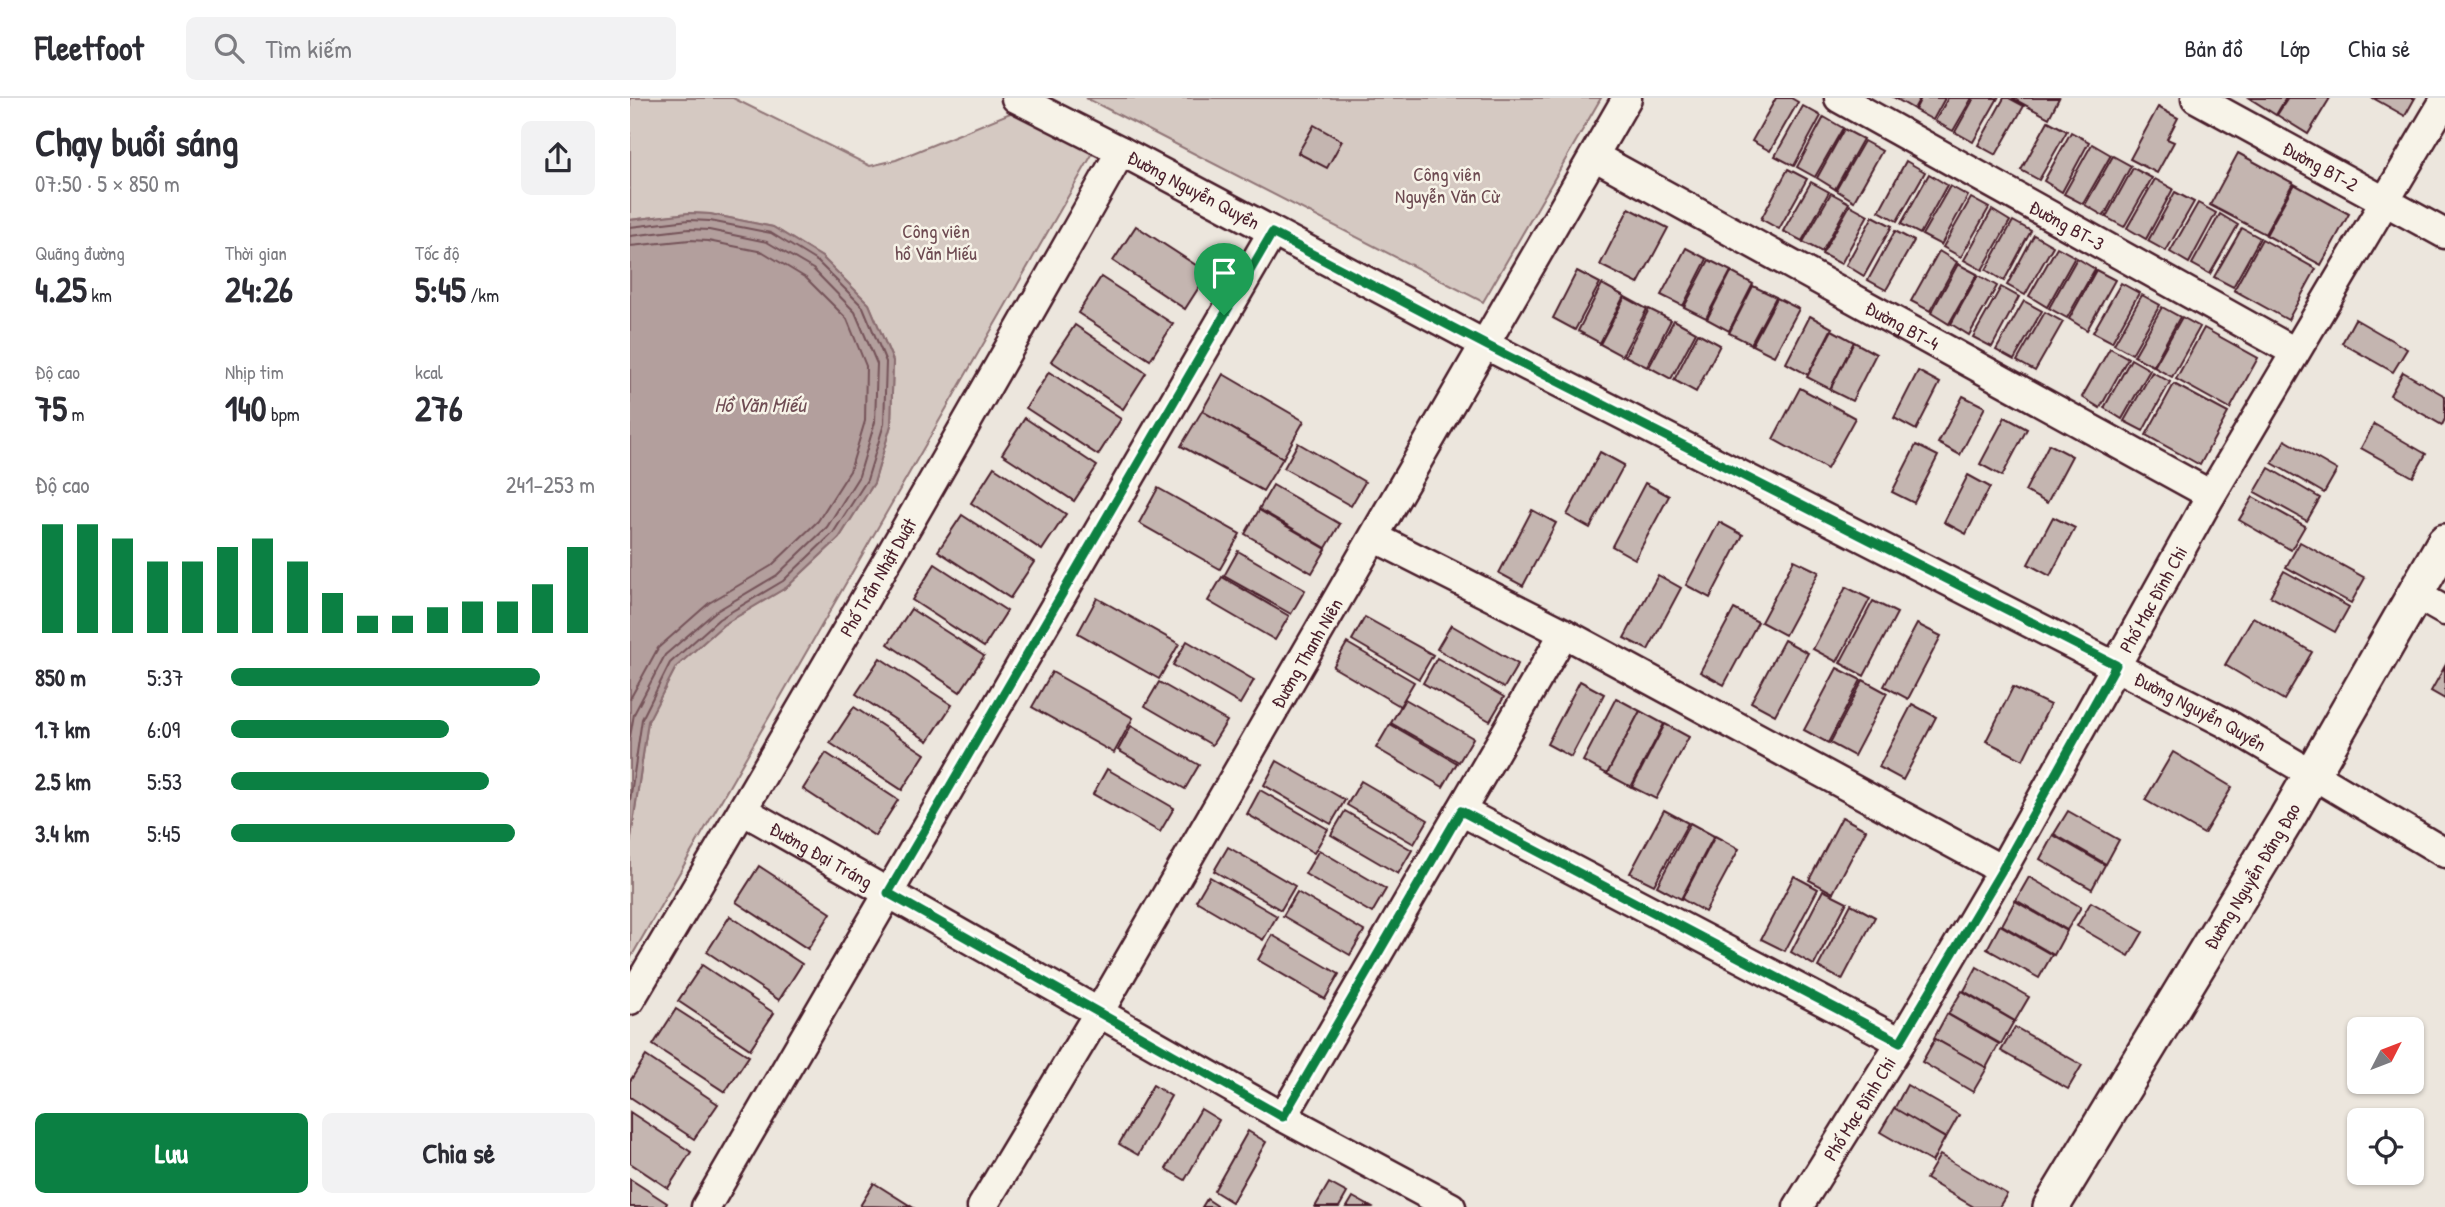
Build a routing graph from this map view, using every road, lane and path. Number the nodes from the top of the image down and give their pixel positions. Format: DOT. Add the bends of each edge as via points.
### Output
graph roads {
  1 [pos="1016,98"];
  2 [pos="1627,98"];
  3 [pos="1839,98"];
  4 [pos="2196,98"];
  5 [pos="2445,100"];
  6 [pos="1121,151"];
  7 [pos="1594,156"];
  8 [pos="2384,201"];
  9 [pos="1272,233"];
  10 [pos="2445,234"];
  11 [pos="1486,345"];
  12 [pos="2295,352"];
  13 [pos="2211,495"];
  14 [pos="1374,537"];
  15 [pos="2445,542"];
  16 [pos="2415,594"];
  17 [pos="2445,611"];
  18 [pos="1564,633"];
  19 [pos="2116,665"];
  20 [pos="2312,774"];
  21 [pos="744,810"];
  22 [pos="1461,811"];
  23 [pos="2445,853"];
  24 [pos="2002,870"];
  25 [pos="888,893"];
  26 [pos="630,1000"];
  27 [pos="1099,1012"];
  28 [pos="1900,1042"];
  29 [pos="1283,1117"];
  30 [pos="987,1205"];
  31 [pos="706,1207"];
  32 [pos="1451,1207"];
  33 [pos="1798,1207"];
  34 [pos="2051,1207"];
  1 -- 6 [label="street, Đường Nguyễn Quyền"];
  2 -- 7 [label="street, Đường Thanh Niên"];
  3 -- 12 [label="street, Đường BT-3"];
  4 -- 8 [label="street, Đường BT-2"];
  5 -- 8 [label="street, Phố Mạc Đĩnh Chi"];
  6 -- 9 [label="street, Đường Nguyễn Quyền"];
  6 -- 21 [label="street, Phố Trần Nhật Duật"];
  7 -- 11 [label="street, Đường Thanh Niên"];
  7 -- 13 [label="street, Đường BT-4"];
  8 -- 10 [label="street, Đường BT-2"];
  8 -- 12 [label="street, Phố Mạc Đĩnh Chi"];
  9 -- 11 [label="street, Đường Nguyễn Quyền"];
  9 -- 25 [label="street"];
  11 -- 14 [label="street, Đường Thanh Niên"];
  11 -- 19 [label="street, Đường Nguyễn Quyền"];
  12 -- 13 [label="street, Phố Mạc Đĩnh Chi"];
  13 -- 19 [label="street, Phố Mạc Đĩnh Chi"];
  14 -- 18 [label="street"];
  14 -- 27 [label="street, Đường Thanh Niên"];
  15 -- 16 [label="main road, Đường Nguyễn Đăng Đạo"];
  16 -- 17 [label="street"];
  16 -- 20 [label="main road, Đường Nguyễn Đăng Đạo"];
  18 -- 22 [label="street"];
  18 -- 24 [label="street"];
  19 -- 20 [label="street, Đường Nguyễn Quyền"];
  19 -- 24 [label="street, Phố Mạc Đĩnh Chi"];
  20 -- 23 [label="street, Đường Nguyễn Quyền"];
  20 -- 34 [label="main road, Đường Nguyễn Đăng Đạo"];
  21 -- 25 [label="street, Đường Đại Tráng"];
  21 -- 26 [label="street, Phố Trần Nhật Duật"];
  22 -- 28 [label="street"];
  22 -- 29 [label="street"];
  24 -- 28 [label="street, Phố Mạc Đĩnh Chi"];
  25 -- 27 [label="street, Đường Đại Tráng"];
  25 -- 31 [label="street"];
  27 -- 29 [label="street, Đường Đại Tráng"];
  27 -- 30 [label="street, Đường Thanh Niên"];
  28 -- 33 [label="street, Phố Mạc Đĩnh Chi"];
  29 -- 32 [label="street, Đường Đại Tráng"];
}
